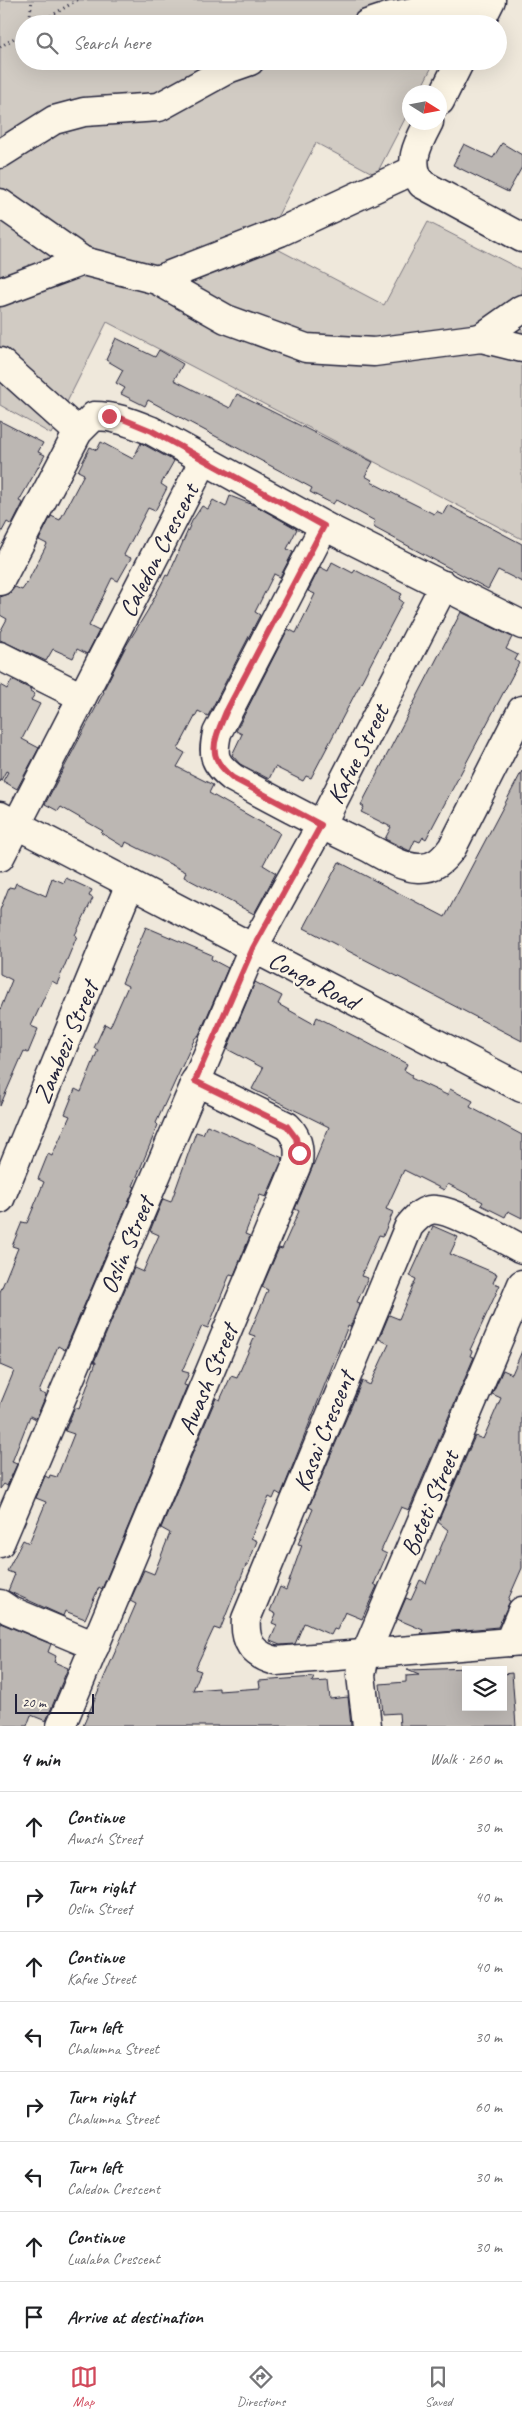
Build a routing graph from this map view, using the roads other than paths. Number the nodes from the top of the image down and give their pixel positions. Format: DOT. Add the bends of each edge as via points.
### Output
graph roads {
  1 [pos="481,0"];
  2 [pos="491,0"];
  3 [pos="397,15"];
  4 [pos="484,15"];
  5 [pos="226,70"];
  6 [pos="456,70"];
  7 [pos="447,87"];
  8 [pos="424,130"];
  9 [pos="0,154"];
  10 [pos="414,170"];
  11 [pos="0,203"];
  12 [pos="522,238"];
  13 [pos="83,261"];
  14 [pos="157,280"];
  15 [pos="0,292"];
  16 [pos="522,309"];
  17 [pos="481,338"];
  18 [pos="522,348"];
  19 [pos="0,362"];
  20 [pos="78,432"];
  21 [pos="204,460"];
  22 [pos="324,526"];
  23 [pos="0,581"];
  24 [pos="444,585"];
  25 [pos="522,626"];
  26 [pos="0,656"];
  27 [pos="82,697"];
  28 [pos="522,710"];
  29 [pos="8,820"];
  30 [pos="321,825"];
  31 [pos="0,857"];
  32 [pos="130,884"];
  33 [pos="253,948"];
  34 [pos="195,1081"];
  35 [pos="522,1088"];
  36 [pos="0,1199"];
  37 [pos="522,1249"];
  38 [pos="522,1284"];
  39 [pos="0,1543"];
  40 [pos="0,1604"];
  41 [pos="522,1611"];
  42 [pos="516,1642"];
  43 [pos="95,1646"];
  44 [pos="365,1654"];
  45 [pos="61,1726"];
  46 [pos="367,1726"];
  1 -- 3 [label="street"];
  2 -- 4 [label="street"];
  5 -- 9 [label="street" via="159,107 84,112 54,120"];
  6 -- 7 [label="street"];
  8 -- 10 [label="street" via="414,152"];
  10 -- 12 [label="street" via="428,189"];
  10 -- 14 [label="street" via="280,232"];
  11 -- 13 [label="street"];
  13 -- 14 [label="street"];
  13 -- 15 [label="street"];
  14 -- 17 [label="street" via="226,320 306,348 374,352"];
  16 -- 17 [label="street"];
  17 -- 18 [label="street"];
  19 -- 20 [label="street"];
  20 -- 21 [label="street" via="94,416 116,418 152,431"];
  20 -- 23 [label="street"];
  21 -- 22 [label="street, Caledon Crescent"];
  21 -- 27 [label="street, Caledon Crescent"];
  22 -- 24 [label="street, Caledon Crescent"];
  22 -- 30 [label="street" via="226,712 214,751 218,765 233,778"];
  24 -- 25 [label="street, Caledon Crescent"];
  24 -- 30 [label="street, Kafue Street"];
  26 -- 27 [label="street"];
  27 -- 29 [label="street, Caledon Crescent"];
  28 -- 30 [label="street" via="443,861 418,868 402,864"];
  29 -- 31 [label="street, Caledon Crescent"];
  29 -- 32 [label="street, Congo Road"];
  30 -- 33 [label="street, Kafue Street"];
  32 -- 33 [label="street, Congo Road"];
  32 -- 36 [label="street, Zambezi Street"];
  33 -- 34 [label="street, Oslin Street"];
  33 -- 35 [label="street, Congo Road"];
  34 -- 39 [label="street, Oslin Street"];
  34 -- 43 [label="street, Awash Street" via="287,1126 298,1144 298,1162"];
  37 -- 44 [label="street, Kasai Crescent" via="448,1211 430,1210 418,1215 409,1226 246,1619 248,1642 252,1650 262,1657 292,1661"];
  38 -- 44 [label="street, Boteti Street"];
  40 -- 43 [label="street"];
  41 -- 42 [label="street"];
  42 -- 44 [label="street, Kasai Crescent"];
  43 -- 45 [label="street, Awash Street"];
  44 -- 46 [label="street, Boteti Street" via="362,1675"];
}
